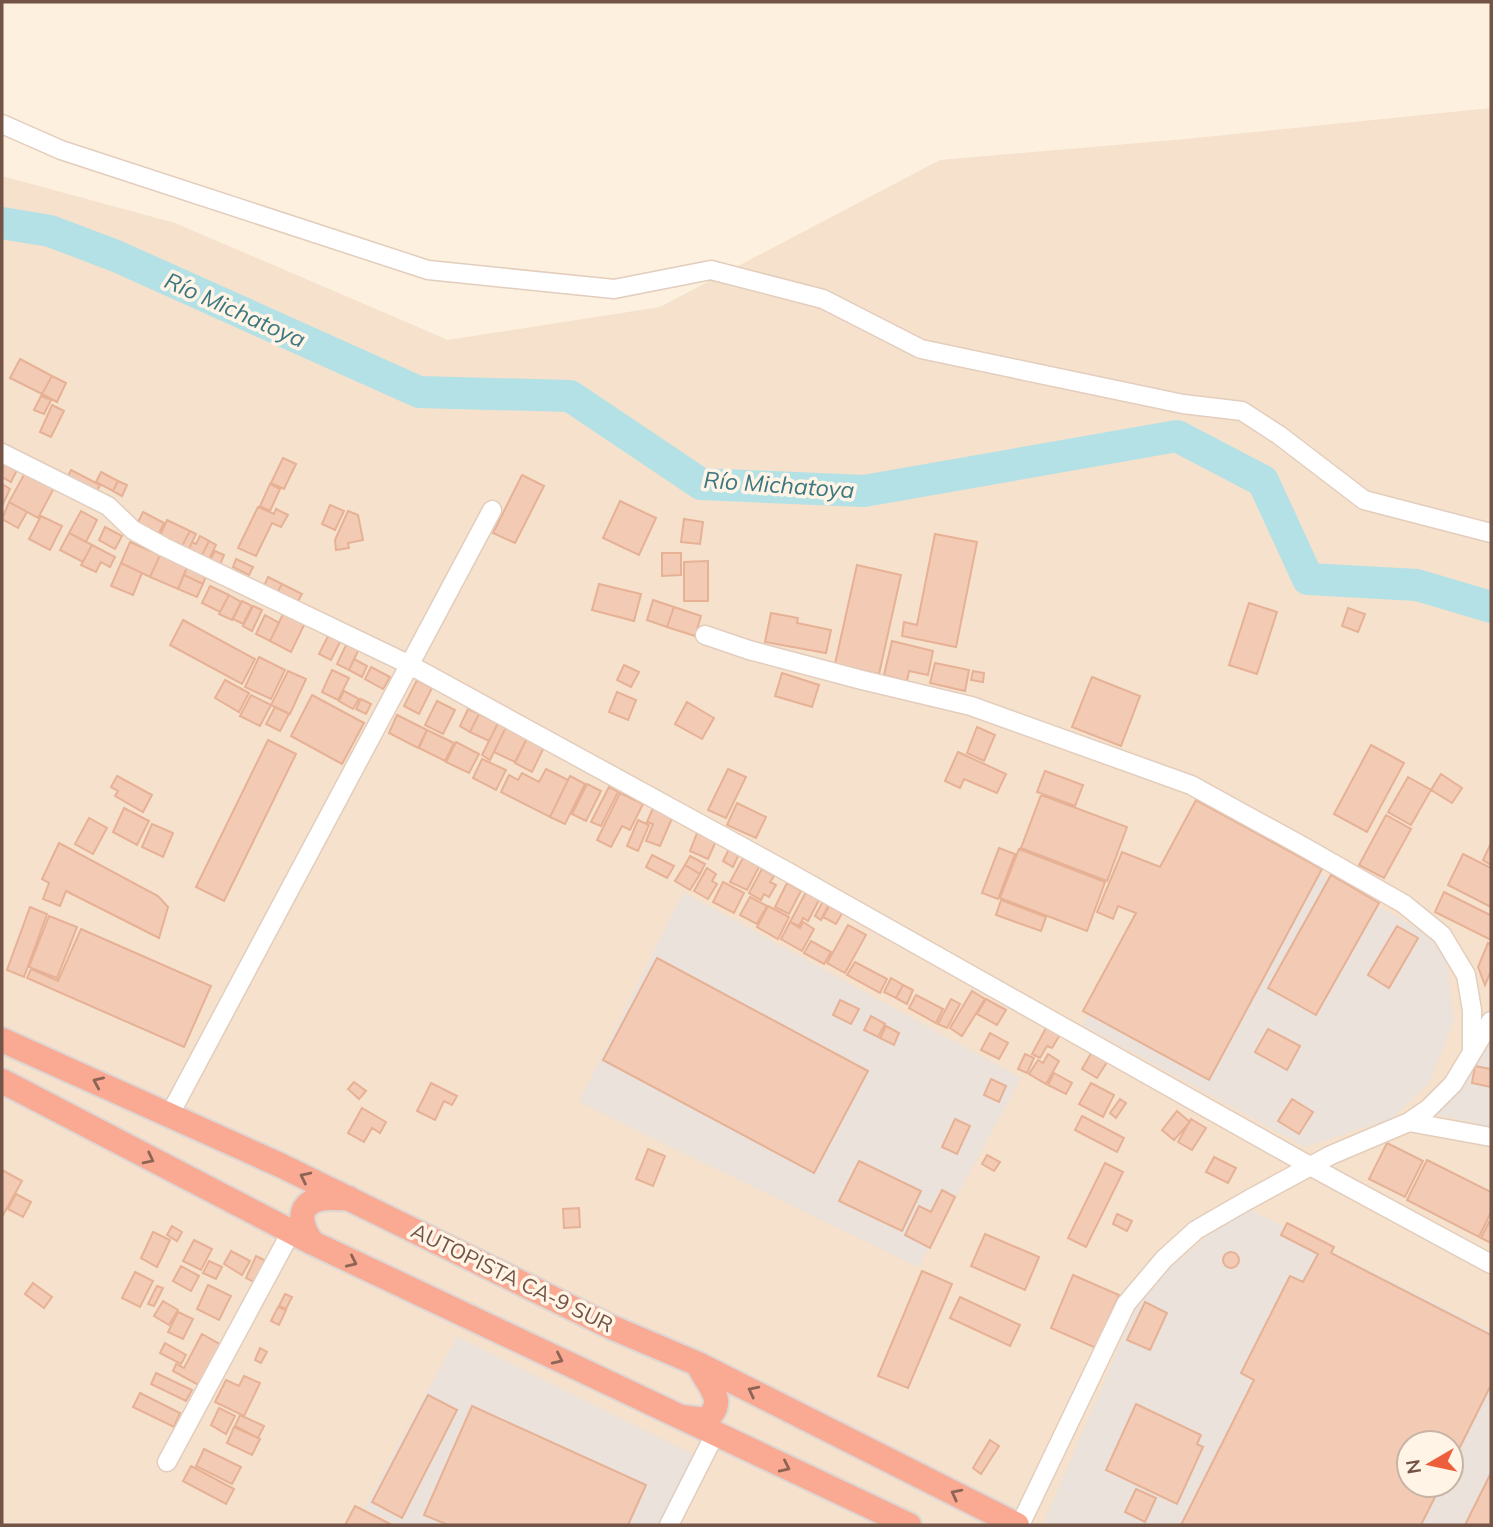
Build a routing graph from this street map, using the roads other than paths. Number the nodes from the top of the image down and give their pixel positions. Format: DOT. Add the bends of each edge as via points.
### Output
graph roads {
  1 [pos="2,124"];
  2 [pos="2,453"];
  3 [pos="492,510"];
  4 [pos="1491,533"];
  5 [pos="705,635"];
  6 [pos="410,665"];
  7 [pos="1491,1021"];
  8 [pos="2,1040"];
  9 [pos="1472,1051"];
  10 [pos="2,1082"];
  11 [pos="170,1114"];
  12 [pos="1409,1122"];
  13 [pos="1491,1137"];
  14 [pos="1310,1166"];
  15 [pos="349,1198"];
  16 [pos="291,1232"];
  17 [pos="313,1244"];
  18 [pos="1491,1264"];
  19 [pos="698,1363"];
  20 [pos="677,1417"];
  21 [pos="715,1434"];
  22 [pos="167,1462"];
  23 [pos="669,1525"];
  24 [pos="909,1525"];
  25 [pos="1018,1525"];
  1 -- 4 [label="street" via="61,150 428,271 614,289 710,270 823,299 922,349 1182,404 1242,411 1364,500"];
  2 -- 6 [label="street" via="108,506 133,530 164,547"];
  3 -- 6 [label="street"];
  5 -- 9 [label="street" via="971,706 1191,785 1404,904 1442,935 1466,975"];
  6 -- 11 [label="street"];
  6 -- 14 [label="street"];
  7 -- 9 [label="street"];
  11 -- 8 [label="highway, AUTOPISTA CA-9 SUR, one-way"];
  9 -- 12 [label="street" via="1453,1084"];
  10 -- 16 [label="highway, one-way"];
  15 -- 11 [label="highway, AUTOPISTA CA-9 SUR, one-way"];
  12 -- 13 [label="street"];
  12 -- 14 [label="street"];
  14 -- 18 [label="street"];
  14 -- 25 [label="street" via="1196,1230 1126,1304"];
  15 -- 17 [label="highway" via="323,1199 307,1207 302,1226"];
  15 -- 19 [label="highway, AUTOPISTA CA-9 SUR" via="611,1327"];
  16 -- 17 [label="highway"];
  16 -- 22 [label="street"];
  17 -- 20 [label="highway, one-way"];
  19 -- 20 [label="highway" via="715,1394 715,1410 705,1420"];
  25 -- 19 [label="highway, AUTOPISTA CA-9 SUR, one-way"];
  20 -- 21 [label="highway"];
  21 -- 23 [label="street"];
  21 -- 24 [label="highway, one-way"];
}
